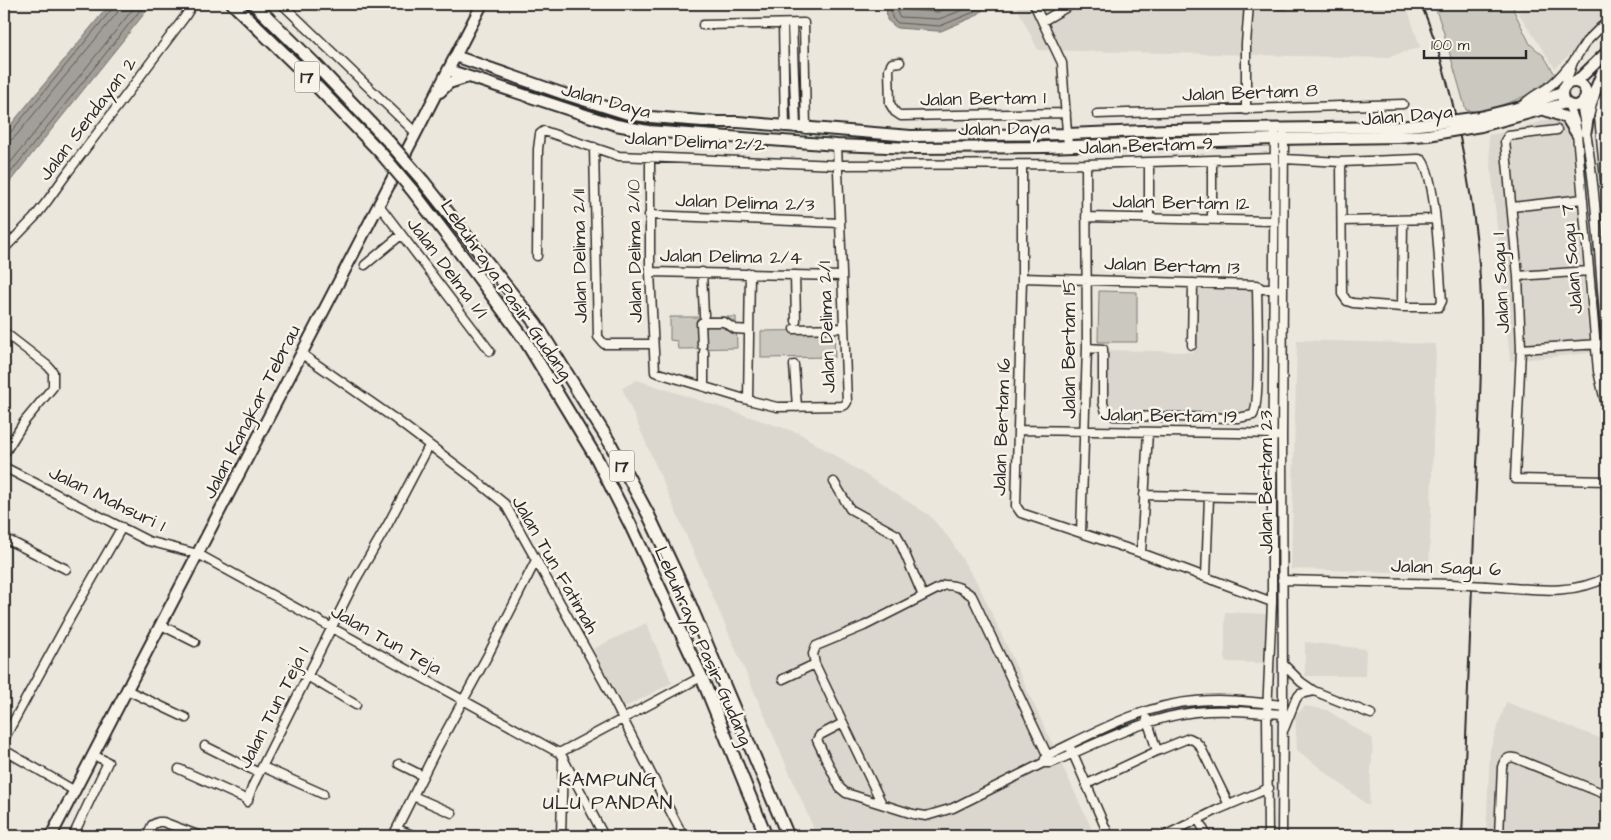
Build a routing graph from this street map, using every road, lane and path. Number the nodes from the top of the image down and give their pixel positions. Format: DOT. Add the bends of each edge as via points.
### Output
graph roads {
  1 [pos="193,4"];
  2 [pos="233,4"];
  3 [pos="254,4"];
  4 [pos="282,4"];
  5 [pos="482,4"];
  6 [pos="1034,4"];
  7 [pos="1072,4"];
  8 [pos="1249,4"];
  9 [pos="1279,4"];
  10 [pos="1285,4"];
  11 [pos="1042,21"];
  12 [pos="1607,21"];
  13 [pos="783,24"];
  14 [pos="792,24"];
  15 [pos="703,25"];
  16 [pos="466,34"];
  17 [pos="1607,52"];
  18 [pos="455,56"];
  19 [pos="900,62"];
  20 [pos="1573,62"];
  21 [pos="476,64"];
  22 [pos="448,70"];
  23 [pos="1605,71"];
  24 [pos="469,77"];
  25 [pos="1576,82"];
  26 [pos="1564,89"];
  27 [pos="1586,89"];
  28 [pos="1607,93"];
  29 [pos="434,98"];
  30 [pos="596,104"];
  31 [pos="1403,104"];
  32 [pos="1581,104"];
  33 [pos="1567,105"];
  34 [pos="1521,107"];
  35 [pos="1542,109"];
  36 [pos="1246,110"];
  37 [pos="1066,113"];
  38 [pos="583,114"];
  39 [pos="1097,114"];
  40 [pos="1480,122"];
  41 [pos="785,127"];
  42 [pos="801,128"];
  43 [pos="1557,130"];
  44 [pos="1582,132"];
  45 [pos="416,133"];
  46 [pos="1067,134"];
  47 [pos="1280,134"];
  48 [pos="837,144"];
  49 [pos="1068,146"];
  50 [pos="594,147"];
  51 [pos="650,157"];
  52 [pos="1275,158"];
  53 [pos="1284,159"];
  54 [pos="1212,160"];
  55 [pos="1150,162"];
  56 [pos="1341,162"];
  57 [pos="1086,164"];
  58 [pos="838,165"];
  59 [pos="1022,165"];
  60 [pos="1606,180"];
  61 [pos="1592,181"];
  62 [pos="1583,199"];
  63 [pos="379,206"];
  64 [pos="1512,207"];
  65 [pos="649,215"];
  66 [pos="1086,217"];
  67 [pos="1148,218"];
  68 [pos="1435,219"];
  69 [pos="1212,220"];
  70 [pos="1403,220"];
  71 [pos="1274,221"];
  72 [pos="1342,222"];
  73 [pos="840,223"];
  74 [pos="401,235"];
  75 [pos="4,249"];
  76 [pos="537,256"];
  77 [pos="366,265"];
  78 [pos="1589,271"];
  79 [pos="650,272"];
  80 [pos="702,272"];
  81 [pos="750,273"];
  82 [pos="795,274"];
  83 [pos="842,276"];
  84 [pos="1518,276"];
  85 [pos="1022,278"];
  86 [pos="1086,280"];
  87 [pos="1274,281"];
  88 [pos="1193,283"];
  89 [pos="1257,285"];
  90 [pos="1284,289"];
  91 [pos="1274,290"];
  92 [pos="1402,307"];
  93 [pos="704,315"];
  94 [pos="844,328"];
  95 [pos="749,330"];
  96 [pos="4,332"];
  97 [pos="1607,343"];
  98 [pos="653,344"];
  99 [pos="1595,344"];
  100 [pos="1192,345"];
  101 [pos="1087,348"];
  102 [pos="1607,348"];
  103 [pos="1521,349"];
  104 [pos="490,351"];
  105 [pos="302,354"];
  106 [pos="794,365"];
  107 [pos="704,386"];
  108 [pos="748,400"];
  109 [pos="797,406"];
  110 [pos="1607,410"];
  111 [pos="1238,418"];
  112 [pos="1019,430"];
  113 [pos="1085,431"];
  114 [pos="1148,432"];
  115 [pos="1237,433"];
  116 [pos="1272,434"];
  117 [pos="1282,438"];
  118 [pos="429,446"];
  119 [pos="4,454"];
  120 [pos="4,467"];
  121 [pos="1607,481"];
  122 [pos="834,482"];
  123 [pos="1144,495"];
  124 [pos="1209,496"];
  125 [pos="1272,498"];
  126 [pos="122,527"];
  127 [pos="1081,533"];
  128 [pos="4,538"];
  129 [pos="1141,553"];
  130 [pos="198,554"];
  131 [pos="536,562"];
  132 [pos="66,570"];
  133 [pos="1206,577"];
  134 [pos="1607,577"];
  135 [pos="1282,580"];
  136 [pos="923,596"];
  137 [pos="1272,602"];
  138 [pos="161,625"];
  139 [pos="332,628"];
  140 [pos="195,642"];
  141 [pos="815,664"];
  142 [pos="1283,664"];
  143 [pos="701,676"];
  144 [pos="309,677"];
  145 [pos="783,679"];
  146 [pos="128,690"];
  147 [pos="1314,691"];
  148 [pos="463,700"];
  149 [pos="1268,704"];
  150 [pos="356,705"];
  151 [pos="1284,705"];
  152 [pos="1145,712"];
  153 [pos="1267,713"];
  154 [pos="1283,714"];
  155 [pos="1371,714"];
  156 [pos="186,718"];
  157 [pos="623,719"];
  158 [pos="843,723"];
  159 [pos="1147,723"];
  160 [pos="1283,732"];
  161 [pos="4,739"];
  162 [pos="1069,745"];
  163 [pos="205,746"];
  164 [pos="4,750"];
  165 [pos="1157,751"];
  166 [pos="1073,754"];
  167 [pos="94,755"];
  168 [pos="561,756"];
  169 [pos="1047,760"];
  170 [pos="400,764"];
  171 [pos="179,769"];
  172 [pos="261,770"];
  173 [pos="423,776"];
  174 [pos="1087,784"];
  175 [pos="1269,788"];
  176 [pos="75,792"];
  177 [pos="323,794"];
  178 [pos="1607,795"];
  179 [pos="413,796"];
  180 [pos="882,804"];
  181 [pos="1229,805"];
  182 [pos="452,813"];
  183 [pos="1198,819"];
  184 [pos="1181,827"];
  185 [pos="395,832"];
  186 [pos="51,836"];
  187 [pos="73,836"];
  188 [pos="147,836"];
  189 [pos="200,836"];
  190 [pos="414,836"];
  191 [pos="561,836"];
  192 [pos="604,836"];
  193 [pos="683,836"];
  194 [pos="766,836"];
  195 [pos="788,836"];
  196 [pos="1110,836"];
  197 [pos="1164,836"];
  198 [pos="1186,836"];
  199 [pos="1206,836"];
  200 [pos="1268,836"];
  201 [pos="1282,836"];
  202 [pos="1500,836"];
  1 -- 75 [label="street, Jalan Sendayan 2" via="48,200"];
  2 -- 143 [label="highway, Lebuhraya Pasir Gudang / 17, bridge" via="380,152 468,262 525,340 597,459"];
  3 -- 195 [label="highway, Lebuhraya Pasir Gudang / 17, bridge" via="389,142 536,324 610,443 648,514 683,588"];
  4 -- 45 [label="street"];
  5 -- 16 [label="main road, Jalan Kangkar Tebrau"];
  6 -- 11 [label="street"];
  7 -- 11 [label="street"];
  8 -- 36 [label="street"];
  9 -- 10 [label="street"];
  11 -- 37 [label="street" via="1062,63"];
  12 -- 20 [label="street" via="1586,42"];
  13 -- 14 [label="street"];
  13 -- 15 [label="street"];
  13 -- 41 [label="street"];
  14 -- 42 [label="street"];
  14 -- 42 [label="street" via="804,23"];
  16 -- 18 [label="main road, Jalan Kangkar Tebrau"];
  16 -- 21 [label="main road" via="466,48"];
  17 -- 25 [label="main road"];
  18 -- 21 [label="main road, Jalan Daya"];
  18 -- 22 [label="main road, Jalan Kangkar Tebrau"];
  19 -- 37 [label="street, Jalan Bertam 1" via="892,63 889,69 891,107 901,116"];
  20 -- 26 [label="street"];
  20 -- 34 [label="street" via="1548,88 1532,96"];
  21 -- 30 [label="main road, Jalan Daya"];
  22 -- 24 [label="main road, Jalan Daya"];
  22 -- 29 [label="main road, Jalan Kangkar Tebrau"];
  23 -- 27 [label="main road"];
  23 -- 44 [label="main road"];
  24 -- 29 [label="main road" via="449,83"];
  24 -- 38 [label="main road, Jalan Daya"];
  25 -- 26 [label="main road"];
  25 -- 27 [label="main road"];
  26 -- 33 [label="main road" via="1562,96"];
  26 -- 34 [label="main road, Jalan Daya"];
  27 -- 32 [label="main road" via="1586,98"];
  28 -- 60 [label="street" via="1599,116"];
  29 -- 45 [label="main road, Jalan Kangkar Tebrau"];
  30 -- 38 [label="main road" via="554,97 556,102"];
  30 -- 41 [label="main road, Jalan Daya" via="650,117"];
  31 -- 36 [label="street, Jalan Bertam 8"];
  32 -- 33 [label="main road"];
  32 -- 44 [label="street, Jalan Sagu 7"];
  33 -- 35 [label="main road, Jalan Daya"];
  33 -- 44 [label="street, Jalan Sagu 7"];
  34 -- 40 [label="main road, Jalan Daya"];
  35 -- 40 [label="main road, Jalan Daya"];
  35 -- 44 [label="main road" via="1566,118"];
  36 -- 39 [label="street, Jalan Bertam 8"];
  37 -- 46 [label="street"];
  38 -- 48 [label="main road, Jalan Daya" via="648,131"];
  40 -- 47 [label="main road, Jalan Daya, bridge" via="1398,137"];
  41 -- 42 [label="main road, Jalan Daya"];
  42 -- 46 [label="main road, Jalan Daya" via="911,136"];
  43 -- 64 [label="street, Jalan Sagu 1" via="1505,139"];
  44 -- 61 [label="street, Jalan Sagu 7"];
  44 -- 62 [label="street, Jalan Sagu 7"];
  45 -- 63 [label="main road, Jalan Kangkar Tebrau"];
  46 -- 47 [label="main road, Jalan Daya"];
  46 -- 49 [label="street"];
  47 -- 49 [label="main road, Jalan Daya"];
  47 -- 52 [label="street, Jalan Bertam 23"];
  47 -- 53 [label="street, Jalan Bertam 23"];
  48 -- 49 [label="main road, Jalan Daya" via="912,148"];
  48 -- 58 [label="street, Jalan Delima 2/1"];
  50 -- 51 [label="street, Jalan Delima 2/2" via="619,156"];
  50 -- 76 [label="street, Jalan Delima 2/2" via="544,131 540,134"];
  50 -- 98 [label="street, Jalan Delima 2/11" via="598,338 604,344"];
  51 -- 58 [label="street, Jalan Delima 2/2"];
  51 -- 65 [label="street, Jalan Delima 2/10"];
  52 -- 54 [label="street, Jalan Bertam 9"];
  52 -- 71 [label="street, Jalan Bertam 23"];
  53 -- 56 [label="street"];
  53 -- 90 [label="street, Jalan Bertam 23"];
  54 -- 55 [label="street, Jalan Bertam 9"];
  54 -- 69 [label="street"];
  55 -- 57 [label="street, Jalan Bertam 9"];
  55 -- 67 [label="street"];
  56 -- 68 [label="street" via="1422,160 1428,175"];
  56 -- 72 [label="street"];
  57 -- 59 [label="street, Jalan Bertam 9"];
  57 -- 66 [label="street, Jalan Bertam 15"];
  58 -- 59 [label="street, Jalan Bertam 9"];
  58 -- 73 [label="street, Jalan Delima 2/1"];
  59 -- 85 [label="street, Jalan Bertam 16"];
  60 -- 61 [label="street"];
  61 -- 97 [label="street, Jalan Sagu 7"];
  62 -- 64 [label="street"];
  62 -- 78 [label="street, Jalan Sagu 7"];
  63 -- 74 [label="street, Jalan Delma 1/1"];
  63 -- 105 [label="main road, Jalan Kangkar Tebrau"];
  64 -- 84 [label="street, Jalan Sagu 1"];
  65 -- 73 [label="street, Jalan Delima 2/3"];
  65 -- 79 [label="street, Jalan Delima 2/10"];
  66 -- 67 [label="street, Jalan Bertam 12"];
  66 -- 86 [label="street, Jalan Bertam 15"];
  67 -- 69 [label="street, Jalan Bertam 12"];
  68 -- 70 [label="street"];
  68 -- 92 [label="street" via="1442,301 1439,307"];
  69 -- 71 [label="street, Jalan Bertam 12"];
  70 -- 72 [label="street"];
  70 -- 92 [label="street"];
  71 -- 87 [label="street, Jalan Bertam 23"];
  72 -- 92 [label="street" via="1342,294 1353,303"];
  73 -- 83 [label="street, Jalan Delima 2/1"];
  74 -- 77 [label="street"];
  74 -- 104 [label="street, Jalan Delma 1/1"];
  78 -- 84 [label="street"];
  78 -- 99 [label="street, Jalan Sagu 7"];
  79 -- 80 [label="street, Jalan Delima 2/4"];
  79 -- 98 [label="street, Jalan Delima 2/10"];
  80 -- 81 [label="street, Jalan Delima 2/4"];
  80 -- 93 [label="street"];
  81 -- 82 [label="street, Jalan Delima 2/4"];
  81 -- 95 [label="street"];
  82 -- 83 [label="street, Jalan Delima 2/4"];
  82 -- 94 [label="street" via="795,325"];
  83 -- 94 [label="street, Jalan Delima 2/1"];
  84 -- 103 [label="street, Jalan Sagu 1"];
  85 -- 86 [label="street, Jalan Bertam 13"];
  85 -- 112 [label="street, Jalan Bertam 16"];
  86 -- 88 [label="street, Jalan Bertam 13"];
  86 -- 101 [label="street, Jalan Bertam 15"];
  87 -- 89 [label="street, Jalan Bertam 13"];
  87 -- 91 [label="street, Jalan Bertam 23"];
  88 -- 89 [label="street, Jalan Bertam 13"];
  88 -- 100 [label="street"];
  89 -- 91 [label="street, Jalan Bertam 13"];
  89 -- 111 [label="street" via="1256,411 1254,415"];
  90 -- 91 [label="street, Jalan Bertam 13"];
  90 -- 117 [label="street, Jalan Bertam 23"];
  91 -- 116 [label="street, Jalan Bertam 23"];
  94 -- 109 [label="street, Jalan Delima 2/1" via="847,402 845,405"];
  95 -- 107 [label="street" via="734,329 724,322 701,323"];
  95 -- 108 [label="street"];
  96 -- 119 [label="street" via="48,366 54,378 53,387 24,422"];
  97 -- 99 [label="street"];
  97 -- 102 [label="street, Jalan Sagu 7"];
  98 -- 107 [label="street, Jalan Delima 2/1" via="654,372"];
  99 -- 103 [label="street"];
  99 -- 110 [label="street, Jalan Sagu 7"];
  101 -- 111 [label="street" via="1104,349 1103,403 1106,412 1114,416"];
  101 -- 113 [label="street, Jalan Bertam 15"];
  103 -- 121 [label="street, Jalan Sagu 1" via="1515,479"];
  105 -- 118 [label="street, Jalan Tun Fatimah"];
  105 -- 130 [label="main road, Jalan Kangkar Tebrau"];
  106 -- 109 [label="street"];
  107 -- 108 [label="street, Jalan Delima 2/1"];
  108 -- 109 [label="street, Jalan Delima 2/1" via="777,407"];
  111 -- 115 [label="street"];
  112 -- 113 [label="street, Jalan Bertam 19"];
  112 -- 127 [label="street, Jalan Bertam 16" via="1018,510"];
  113 -- 114 [label="street, Jalan Bertam 19"];
  113 -- 127 [label="street, Jalan Bertam 15"];
  114 -- 115 [label="street, Jalan Bertam 19"];
  114 -- 123 [label="street"];
  115 -- 116 [label="street, Jalan Bertam 19"];
  116 -- 117 [label="street, Jalan Bertam 19"];
  116 -- 125 [label="street, Jalan Bertam 23"];
  117 -- 135 [label="street, Jalan Bertam 23"];
  118 -- 131 [label="street, Jalan Tun Fatimah" via="505,504"];
  118 -- 139 [label="street, Jalan Tun Teja 1"];
  120 -- 126 [label="street, Jalan Mahsuri 1"];
  122 -- 136 [label="street" via="850,509 897,536"];
  123 -- 124 [label="street"];
  123 -- 129 [label="street"];
  124 -- 125 [label="street"];
  124 -- 133 [label="street"];
  125 -- 137 [label="street, Jalan Bertam 23"];
  126 -- 130 [label="street, Jalan Mahsuri 1" via="148,541"];
  126 -- 161 [label="street"];
  127 -- 129 [label="street, Jalan Bertam 16"];
  128 -- 132 [label="street"];
  129 -- 133 [label="street, Jalan Bertam 16"];
  130 -- 138 [label="main road, Jalan Kangkar Tebrau"];
  130 -- 139 [label="street, Jalan Tun Teja"];
  131 -- 148 [label="street"];
  131 -- 157 [label="street, Jalan Tun Fatimah"];
  133 -- 137 [label="street, Jalan Bertam 16"];
  134 -- 135 [label="street, Jalan Sagu 6, bridge" via="1590,585 1567,589"];
  135 -- 142 [label="street, Jalan Bertam 23"];
  136 -- 141 [label="street" via="816,646 812,654"];
  136 -- 169 [label="street" via="954,585 972,596"];
  137 -- 149 [label="street, Jalan Bertam 23"];
  138 -- 140 [label="street"];
  138 -- 146 [label="main road, Jalan Kangkar Tebrau"];
  139 -- 144 [label="street, Jalan Tun Teja 1"];
  139 -- 148 [label="street, Jalan Tun Teja"];
  141 -- 145 [label="street"];
  141 -- 158 [label="street"];
  142 -- 147 [label="street"];
  142 -- 151 [label="street, Jalan Bertam 23"];
  143 -- 157 [label="street"];
  143 -- 194 [label="highway, Lebuhraya Pasir Gudang / 17"];
  144 -- 150 [label="street"];
  144 -- 172 [label="street, Jalan Tun Teja 1"];
  146 -- 156 [label="street"];
  146 -- 167 [label="main road, Jalan Kangkar Tebrau"];
  147 -- 155 [label="street"];
  147 -- 160 [label="street" via="1300,694 1296,699"];
  148 -- 168 [label="street, Jalan Tun Teja"];
  148 -- 173 [label="street"];
  149 -- 151 [label="street"];
  149 -- 152 [label="street" via="1210,700 1178,703"];
  149 -- 153 [label="street, Jalan Bertam 23"];
  151 -- 154 [label="street, Jalan Bertam 23"];
  152 -- 159 [label="street"];
  152 -- 162 [label="street"];
  153 -- 154 [label="street"];
  153 -- 159 [label="street" via="1202,711"];
  153 -- 175 [label="street, Jalan Bertam 23"];
  154 -- 160 [label="street, Jalan Bertam 23"];
  157 -- 168 [label="street"];
  157 -- 193 [label="street, Jalan Tun Fatimah"];
  158 -- 180 [label="street"];
  158 -- 180 [label="street" via="817,738 840,788 846,793"];
  159 -- 165 [label="street"];
  159 -- 166 [label="street"];
  160 -- 201 [label="street, Jalan Bertam 23"];
  162 -- 166 [label="street"];
  162 -- 169 [label="street"];
  163 -- 172 [label="street"];
  164 -- 176 [label="street"];
  165 -- 174 [label="street"];
  165 -- 181 [label="street" via="1189,738 1195,741"];
  166 -- 169 [label="street"];
  166 -- 174 [label="street"];
  167 -- 176 [label="main road, Jalan Kangkar Tebrau"];
  167 -- 187 [label="street" via="108,762"];
  168 -- 191 [label="street"];
  168 -- 192 [label="street"];
  169 -- 180 [label="street" via="952,808 926,816"];
  170 -- 173 [label="street"];
  171 -- 172 [label="street, Jalan Tun Teja 1" via="248,801"];
  172 -- 177 [label="street"];
  173 -- 179 [label="street"];
  174 -- 196 [label="street"];
  175 -- 181 [label="street"];
  175 -- 200 [label="street, Jalan Bertam 23"];
  176 -- 186 [label="main road, Jalan Kangkar Tebrau"];
  178 -- 202 [label="street" via="1515,758 1506,759 1502,767"];
  179 -- 182 [label="street"];
  179 -- 185 [label="street"];
  181 -- 183 [label="street"];
  183 -- 184 [label="street"];
  183 -- 199 [label="street"];
  184 -- 197 [label="street"];
  184 -- 198 [label="street"];
  185 -- 190 [label="street"];
  188 -- 189 [label="street" via="152,825 158,822"];
}
